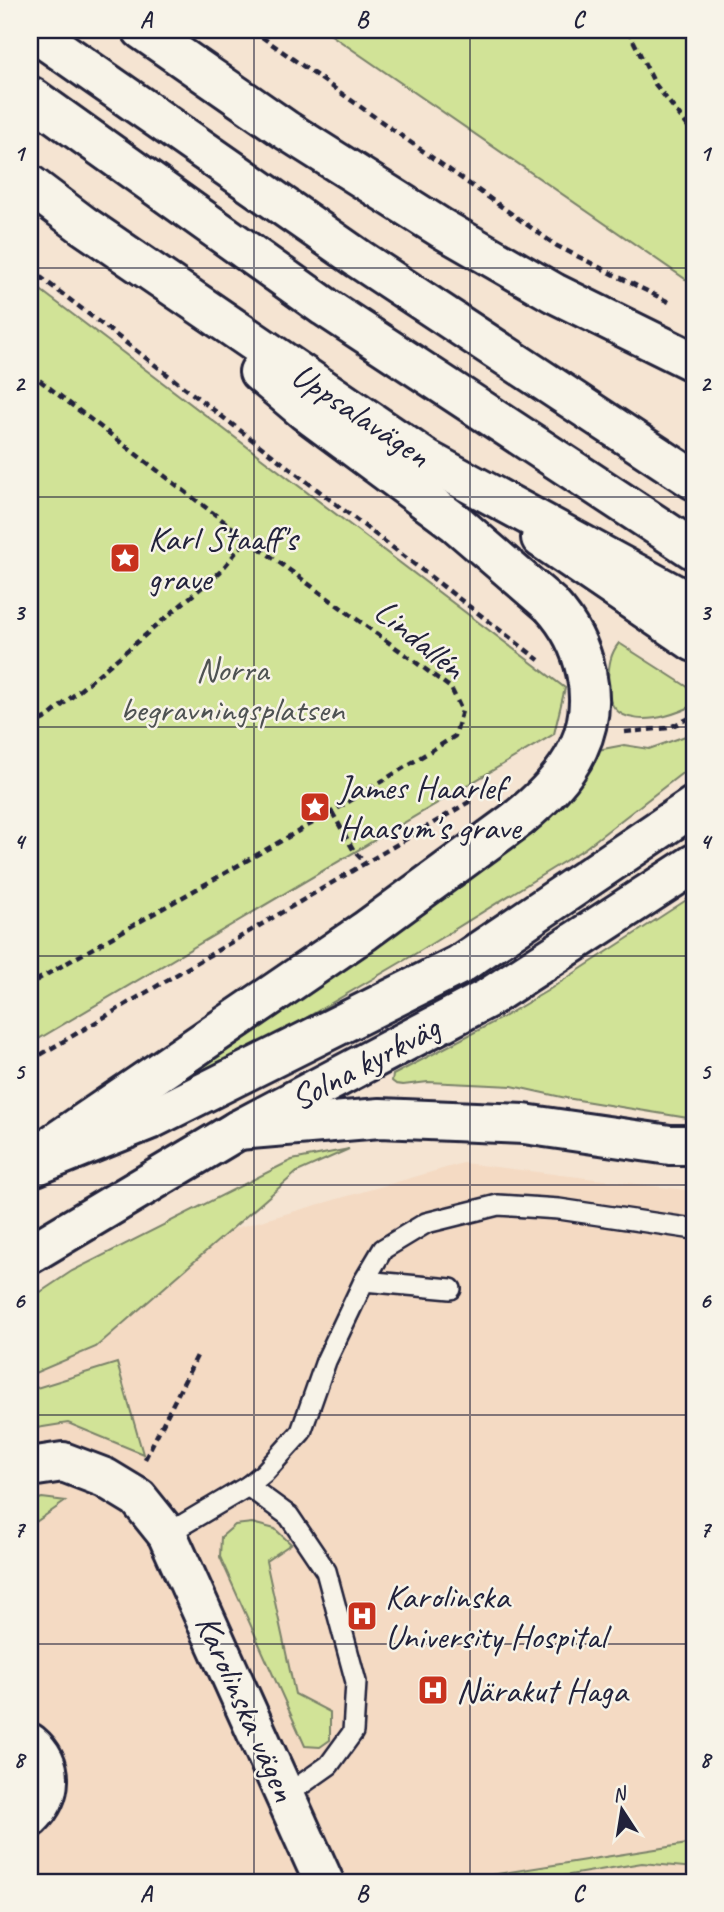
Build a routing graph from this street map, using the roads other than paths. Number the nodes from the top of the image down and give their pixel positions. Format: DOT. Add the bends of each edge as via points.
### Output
graph roads {
  1 [pos="31,30"];
  2 [pos="142,30"];
  3 [pos="30,96"];
  4 [pos="30,185"];
  5 [pos="83,225"];
  6 [pos="694,362"];
  7 [pos="427,460"];
  8 [pos="694,480"];
  9 [pos="694,550"];
  10 [pos="694,605"];
  11 [pos="694,642"];
  12 [pos="694,806"];
  13 [pos="694,864"];
  14 [pos="238,1130"];
  15 [pos="694,1145"];
  16 [pos="30,1160"];
  17 [pos="30,1168"];
  18 [pos="694,1229"];
  19 [pos="30,1254"];
  20 [pos="365,1281"];
  21 [pos="451,1289"];
  22 [pos="30,1467"];
  23 [pos="248,1486"];
  24 [pos="167,1534"];
  25 [pos="30,1744"];
  26 [pos="285,1796"];
  27 [pos="30,1818"];
  28 [pos="324,1882"];
  1 -- 8 [label="main road" via="359,260"];
  2 -- 6 [label="main road" via="286,130 441,228 554,293"];
  3 -- 9 [label="main road, Uppsalavägen" via="325,307"];
  4 -- 5 [label="main road, Uppsalavägen"];
  5 -- 7 [label="main road, Uppsalavägen"];
  5 -- 16 [label="main road, bridge" via="305,411 456,523 551,605 568,626 582,657 588,681 588,718 565,772 519,818 365,931"];
  7 -- 10 [label="main road"];
  7 -- 11 [label="main road, Uppsalavägen"];
  12 -- 17 [label="main road, Solna kyrkväg" via="459,965 149,1120"];
  13 -- 14 [label="main road, Solna kyrkväg" via="488,998"];
  14 -- 15 [label="main road" via="380,1118 524,1124"];
  14 -- 19 [label="main road, Solna kyrkväg"];
  18 -- 20 [label="lane" via="498,1205 426,1223 383,1249"];
  20 -- 21 [label="lane"];
  20 -- 23 [label="lane" via="326,1361 301,1432"];
  22 -- 24 [label="main road, Karolinska vägen" via="63,1462 105,1478 138,1498"];
  23 -- 24 [label="lane"];
  23 -- 26 [label="lane" via="289,1516 326,1571 356,1682 353,1732 329,1765"];
  24 -- 26 [label="main road, Karolinska vägen"];
  25 -- 27 [label="main road" via="39,1751 49,1782 46,1796"];
  26 -- 28 [label="main road, Karolinska vägen"];
}
